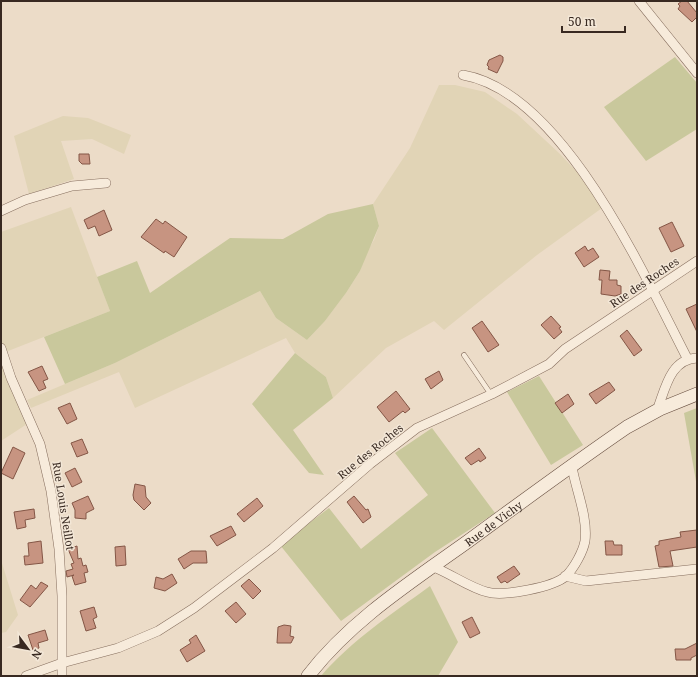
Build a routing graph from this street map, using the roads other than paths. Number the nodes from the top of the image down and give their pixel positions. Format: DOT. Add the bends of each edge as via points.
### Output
graph roads {
  1 [pos="639,1"];
  2 [pos="697,73"];
  3 [pos="462,75"];
  4 [pos="106,183"];
  5 [pos="1,211"];
  6 [pos="697,261"];
  7 [pos="653,292"];
  8 [pos="1,348"];
  9 [pos="464,355"];
  10 [pos="687,358"];
  11 [pos="697,358"];
  12 [pos="490,393"];
  13 [pos="697,394"];
  14 [pos="660,409"];
  15 [pos="572,467"];
  16 [pos="434,565"];
  17 [pos="697,569"];
  18 [pos="566,576"];
  19 [pos="62,663"];
  20 [pos="26,676"];
  21 [pos="62,676"];
  22 [pos="308,676"];
  1 -- 2 [label="street"];
  3 -- 7 [label="street" via="487,82 502,90 526,107 563,145 608,208"];
  4 -- 5 [label="street" via="72,186 25,200"];
  6 -- 7 [label="street, Rue des Roches"];
  7 -- 10 [label="street"];
  7 -- 12 [label="street, Rue des Roches" via="565,349 549,364"];
  8 -- 19 [label="street, Rue Louis Neillot" via="11,378 40,444 51,491 59,548"];
  9 -- 12 [label="lane"];
  10 -- 11 [label="street"];
  10 -- 14 [label="street" via="677,366 667,380"];
  12 -- 19 [label="street, Rue des Roches" via="417,428 370,464 272,548 194,608 158,631 118,648"];
  13 -- 14 [label="street, Rue de Vichy"];
  14 -- 15 [label="street, Rue de Vichy" via="627,427"];
  15 -- 16 [label="street, Rue de Vichy"];
  15 -- 18 [label="street" via="585,527 585,542 580,556"];
  16 -- 18 [label="street" via="487,592 504,595 545,586"];
  16 -- 22 [label="street, Rue de Vichy" via="348,632"];
  17 -- 18 [label="street" via="586,581"];
  19 -- 20 [label="street, Rue des Roches"];
  19 -- 21 [label="street, Rue Louis Neillot"];
}
